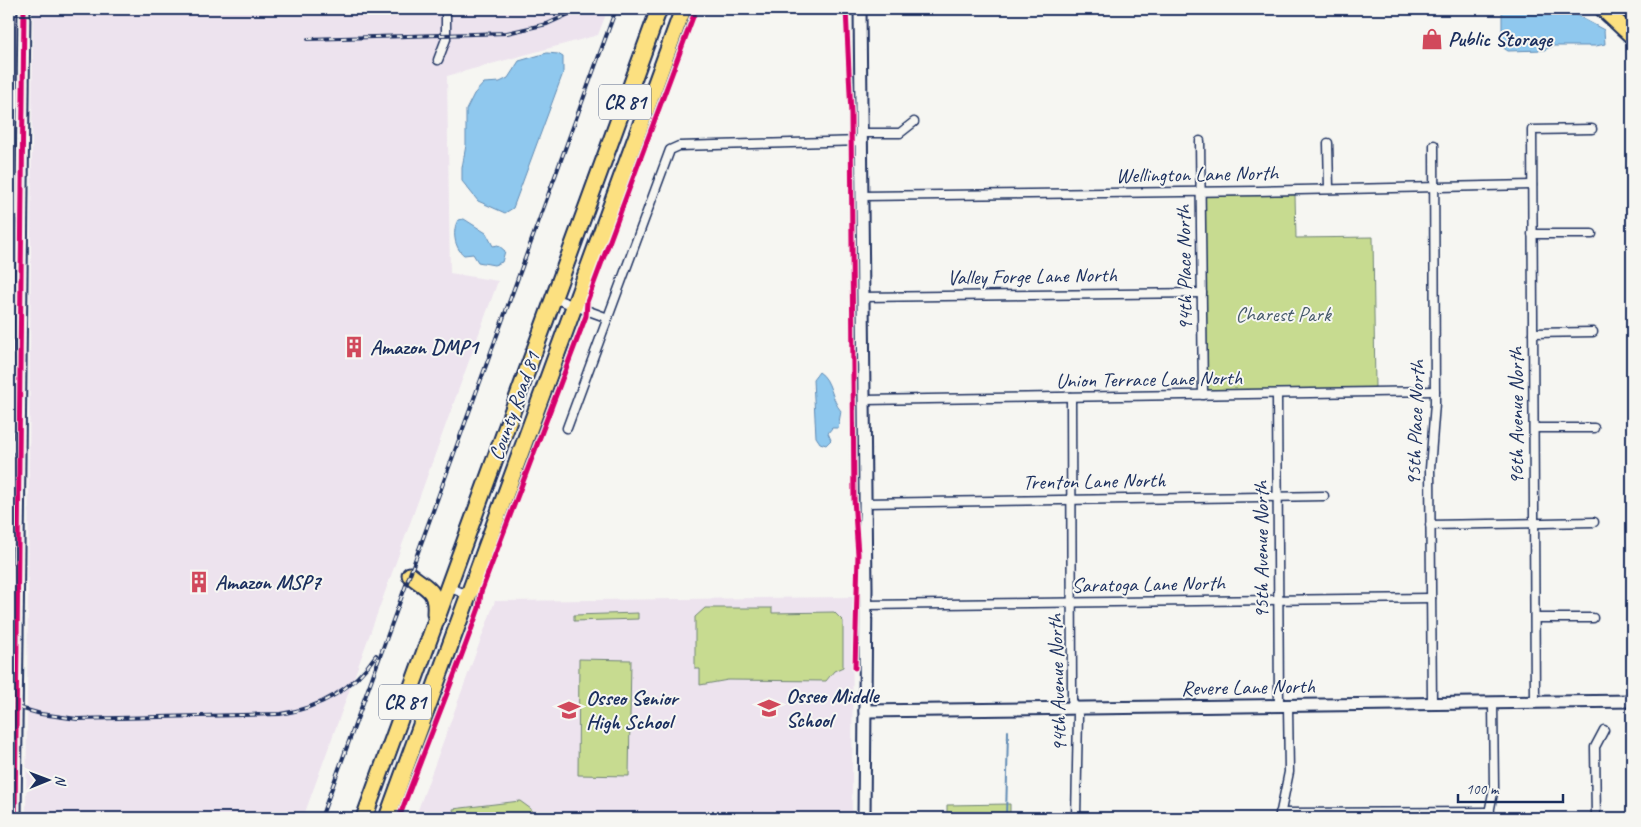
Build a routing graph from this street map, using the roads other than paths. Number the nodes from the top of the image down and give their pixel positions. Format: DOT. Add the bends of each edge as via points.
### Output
graph roads {
  1 [pos="24,9"];
  2 [pos="446,9"];
  3 [pos="651,9"];
  4 [pos="659,9"];
  5 [pos="682,9"];
  6 [pos="860,9"];
  7 [pos="1603,9"];
  8 [pos="1617,9"];
  9 [pos="1632,26"];
  10 [pos="1632,36"];
  11 [pos="438,60"];
  12 [pos="636,73"];
  13 [pos="914,122"];
  14 [pos="1592,129"];
  15 [pos="862,137"];
  16 [pos="1200,141"];
  17 [pos="1328,143"];
  18 [pos="1434,145"];
  19 [pos="1532,185"];
  20 [pos="1434,186"];
  21 [pos="1329,188"];
  22 [pos="1200,192"];
  23 [pos="862,196"];
  24 [pos="1532,234"];
  25 [pos="1592,234"];
  26 [pos="1202,293"];
  27 [pos="863,297"];
  28 [pos="553,298"];
  29 [pos="573,306"];
  30 [pos="608,318"];
  31 [pos="1592,332"];
  32 [pos="1533,333"];
  33 [pos="1435,392"];
  34 [pos="1277,394"];
  35 [pos="1203,395"];
  36 [pos="1070,397"];
  37 [pos="864,400"];
  38 [pos="567,428"];
  39 [pos="1534,428"];
  40 [pos="1594,428"];
  41 [pos="9,443"];
  42 [pos="14,451"];
  43 [pos="1278,496"];
  44 [pos="1324,496"];
  45 [pos="1071,499"];
  46 [pos="865,502"];
  47 [pos="1594,522"];
  48 [pos="1534,523"];
  49 [pos="1430,525"];
  50 [pos="448,587"];
  51 [pos="468,596"];
  52 [pos="1431,598"];
  53 [pos="1278,600"];
  54 [pos="1072,603"];
  55 [pos="866,605"];
  56 [pos="1535,618"];
  57 [pos="1593,618"];
  58 [pos="434,624"];
  59 [pos="1632,701"];
  60 [pos="1493,702"];
  61 [pos="1536,702"];
  62 [pos="1432,703"];
  63 [pos="1283,706"];
  64 [pos="1075,708"];
  65 [pos="865,711"];
  66 [pos="1604,730"];
  67 [pos="1489,815"];
  68 [pos="1280,816"];
  69 [pos="15,818"];
  70 [pos="364,818"];
  71 [pos="387,818"];
  72 [pos="864,818"];
  73 [pos="1076,818"];
  74 [pos="1596,818"];
  1 -- 42 [label="street"];
  2 -- 11 [label="street" via="446,38"];
  3 -- 12 [label="highway"];
  4 -- 12 [label="highway, County Road 81 / CR 81"];
  5 -- 29 [label="highway, County Road 81 / CR 81"];
  6 -- 15 [label="street"];
  7 -- 10 [label="highway"];
  8 -- 9 [label="highway"];
  12 -- 28 [label="highway, County Road 81 / CR 81"];
  13 -- 15 [label="street" via="900,133"];
  14 -- 19 [label="street, 96th Avenue North" via="1532,130"];
  15 -- 23 [label="street"];
  15 -- 30 [label="street" via="679,146 670,150"];
  16 -- 22 [label="street, 94th Place North"];
  17 -- 21 [label="street"];
  18 -- 20 [label="street, 95th Place North"];
  19 -- 20 [label="street, Wellington Lane North"];
  19 -- 24 [label="street, 96th Avenue North"];
  20 -- 21 [label="street, Wellington Lane North"];
  20 -- 33 [label="street, 95th Place North"];
  21 -- 22 [label="street, Wellington Lane North"];
  22 -- 23 [label="street, Wellington Lane North"];
  22 -- 26 [label="street, 94th Place North"];
  23 -- 27 [label="street"];
  24 -- 25 [label="street"];
  24 -- 32 [label="street, 96th Avenue North"];
  26 -- 27 [label="street, Valley Forge Lane North"];
  26 -- 35 [label="street, 94th Place North"];
  27 -- 37 [label="street"];
  28 -- 29 [label="street"];
  28 -- 50 [label="highway, County Road 81 / CR 81"];
  29 -- 30 [label="street"];
  29 -- 51 [label="highway, County Road 81 / CR 81"];
  30 -- 38 [label="street"];
  31 -- 32 [label="street"];
  32 -- 39 [label="street, 96th Avenue North"];
  33 -- 34 [label="street, Union Terrace Lane North"];
  33 -- 49 [label="street, 95th Place North"];
  34 -- 35 [label="street, Union Terrace Lane North"];
  34 -- 43 [label="street, 95th Avenue North"];
  35 -- 36 [label="street, Union Terrace Lane North"];
  36 -- 37 [label="street, Union Terrace Lane North"];
  36 -- 45 [label="street, 94th Avenue North"];
  37 -- 46 [label="street"];
  39 -- 40 [label="street"];
  39 -- 48 [label="street, 96th Avenue North"];
  41 -- 42 [label="street"];
  42 -- 69 [label="street"];
  43 -- 44 [label="street, Trenton Lane North"];
  43 -- 45 [label="street, Trenton Lane North"];
  43 -- 53 [label="street, 95th Avenue North"];
  45 -- 46 [label="street, Trenton Lane North"];
  45 -- 54 [label="street, 94th Avenue North"];
  46 -- 55 [label="street"];
  47 -- 48 [label="street"];
  48 -- 49 [label="street"];
  48 -- 56 [label="street, 96th Avenue North"];
  49 -- 52 [label="street, 95th Place North"];
  50 -- 51 [label="street"];
  50 -- 58 [label="highway, County Road 81 / CR 81"];
  50 -- 58 [label="highway" via="410,575 432,591 436,607"];
  51 -- 71 [label="highway, County Road 81 / CR 81"];
  52 -- 53 [label="street, Saratoga Lane North"];
  52 -- 62 [label="street, 95th Place North"];
  53 -- 54 [label="street, Saratoga Lane North"];
  53 -- 63 [label="street, 95th Avenue North"];
  54 -- 55 [label="street, Saratoga Lane North"];
  54 -- 64 [label="street, 94th Avenue North" via="1072,700"];
  55 -- 65 [label="street"];
  56 -- 57 [label="street"];
  56 -- 61 [label="street, 96th Avenue North"];
  58 -- 70 [label="highway, County Road 81 / CR 81"];
  59 -- 61 [label="street, Revere Lane North"];
  60 -- 61 [label="street, Revere Lane North"];
  60 -- 62 [label="street, Revere Lane North"];
  60 -- 67 [label="street" via="1494,788"];
  62 -- 63 [label="street, Revere Lane North"];
  63 -- 64 [label="street, Revere Lane North"];
  63 -- 68 [label="street, 95th Avenue North" via="1288,772"];
  64 -- 65 [label="street, Revere Lane North"];
  64 -- 73 [label="street, 94th Avenue North" via="1078,715"];
  65 -- 72 [label="street"];
  66 -- 74 [label="street" via="1596,747"];
  67 -- 68 [label="street"];
}
